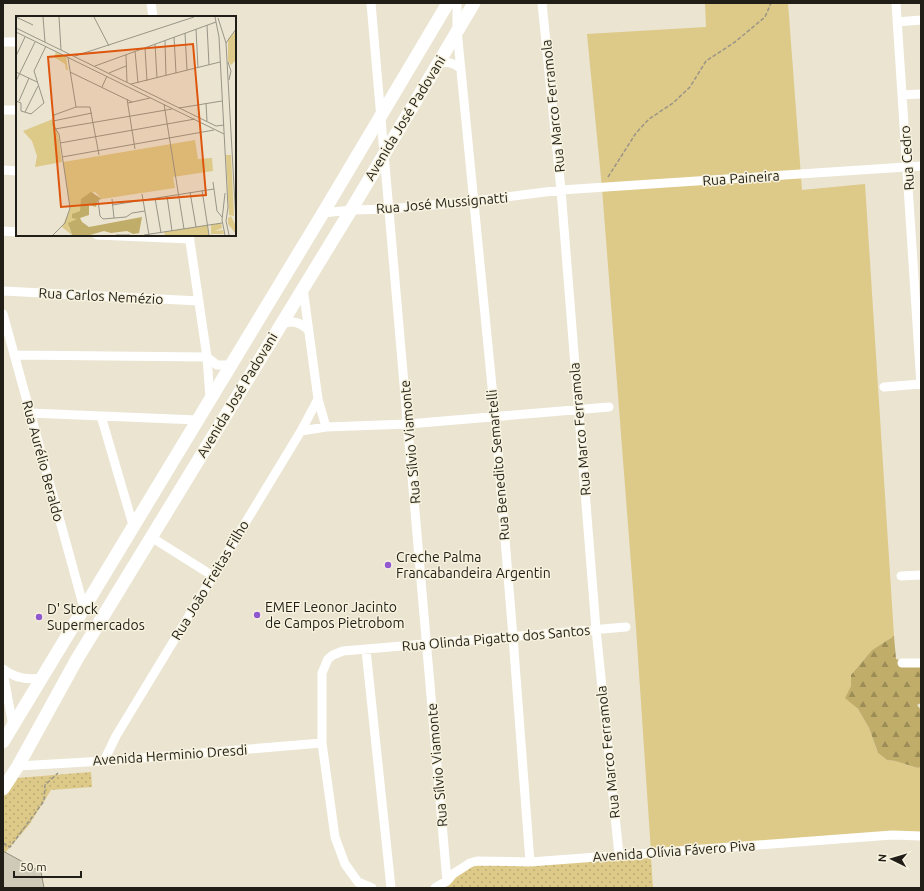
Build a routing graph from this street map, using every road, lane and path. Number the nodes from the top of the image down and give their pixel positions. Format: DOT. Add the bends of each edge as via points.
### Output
graph roads {
  1 [pos="151,3"];
  2 [pos="371,3"];
  3 [pos="448,3"];
  4 [pos="457,3"];
  5 [pos="474,3"];
  6 [pos="542,3"];
  7 [pos="771,3"];
  8 [pos="896,3"];
  9 [pos="153,16"];
  10 [pos="921,20"];
  11 [pos="897,22"];
  12 [pos="458,30"];
  13 [pos="3,42"];
  14 [pos="16,42"];
  15 [pos="437,64"];
  16 [pos="461,69"];
  17 [pos="921,94"];
  18 [pos="902,95"];
  19 [pos="3,110"];
  20 [pos="16,110"];
  21 [pos="381,114"];
  22 [pos="384,153"];
  23 [pos="921,166"];
  24 [pos="907,167"];
  25 [pos="3,170"];
  26 [pos="16,171"];
  27 [pos="602,188"];
  28 [pos="562,190"];
  29 [pos="474,201"];
  30 [pos="389,209"];
  31 [pos="350,210"];
  32 [pos="323,213"];
  33 [pos="3,231"];
  34 [pos="16,232"];
  35 [pos="143,236"];
  36 [pos="190,237"];
  37 [pos="916,240"];
  38 [pos="303,288"];
  39 [pos="3,291"];
  40 [pos="199,301"];
  41 [pos="919,313"];
  42 [pos="3,314"];
  43 [pos="280,325"];
  44 [pos="309,331"];
  45 [pos="14,355"];
  46 [pos="207,357"];
  47 [pos="230,365"];
  48 [pos="921,385"];
  49 [pos="884,387"];
  50 [pos="210,398"];
  51 [pos="318,399"];
  52 [pos="609,407"];
  53 [pos="579,410"];
  54 [pos="30,413"];
  55 [pos="102,416"];
  56 [pos="494,417"];
  57 [pos="197,420"];
  58 [pos="408,424"];
  59 [pos="326,427"];
  60 [pos="301,431"];
  61 [pos="133,525"];
  62 [pos="151,537"];
  63 [pos="921,575"];
  64 [pos="213,576"];
  65 [pos="901,576"];
  66 [pos="84,608"];
  67 [pos="626,627"];
  68 [pos="596,630"];
  69 [pos="513,637"];
  70 [pos="426,645"];
  71 [pos="366,650"];
  72 [pos="902,663"];
  73 [pos="921,663"];
  74 [pos="3,669"];
  75 [pos="3,672"];
  76 [pos="42,678"];
  77 [pos="13,726"];
  78 [pos="3,742"];
  79 [pos="322,743"];
  80 [pos="104,761"];
  81 [pos="18,766"];
  82 [pos="59,772"];
  83 [pos="3,789"];
  84 [pos="921,836"];
  85 [pos="3,843"];
  86 [pos="619,855"];
  87 [pos="530,862"];
  88 [pos="447,881"];
  89 [pos="372,888"];
  90 [pos="391,888"];
  91 [pos="435,888"];
  1 -- 9 [label="street"];
  2 -- 21 [label="street, Rua Sílvio Viamonte"];
  3 -- 21 [label="street, Avenida José Padovani"];
  4 -- 12 [label="street, Rua Benedito Semartelli"];
  5 -- 12 [label="street, Avenida José Padovani"];
  6 -- 28 [label="street, Rua Marco Ferramola"];
  7 -- 27 [label="path" via="764,17 706,62 690,87 673,103 649,119 636,133"];
  8 -- 11 [label="street, Rua Cedro"];
  10 -- 11 [label="street"];
  11 -- 18 [label="street, Rua Cedro"];
  12 -- 15 [label="street, Avenida José Padovani"];
  12 -- 16 [label="street, Rua Benedito Semartelli"];
  13 -- 14 [label="street"];
  15 -- 16 [label="street" via="451,63"];
  15 -- 22 [label="street, Avenida José Padovani"];
  16 -- 29 [label="street, Rua Benedito Semartelli"];
  17 -- 18 [label="street"];
  18 -- 24 [label="street, Rua Cedro"];
  19 -- 20 [label="street"];
  21 -- 22 [label="street, Rua Sílvio Viamonte"];
  21 -- 32 [label="street, Avenida José Padovani"];
  22 -- 30 [label="street, Rua Sílvio Viamonte"];
  22 -- 31 [label="street, Avenida José Padovani"];
  23 -- 24 [label="street, Rua Paineira"];
  24 -- 27 [label="street, Rua Paineira"];
  24 -- 37 [label="street, Rua Cedro"];
  25 -- 26 [label="street"];
  27 -- 28 [label="street, Rua Paineira"];
  28 -- 29 [label="street, Rua José Mussignatti"];
  28 -- 53 [label="street, Rua Marco Ferramola"];
  29 -- 30 [label="street, Rua José Mussignatti"];
  29 -- 56 [label="street, Rua Benedito Semartelli"];
  30 -- 31 [label="street, Rua José Mussignatti"];
  30 -- 58 [label="street, Rua Sílvio Viamonte"];
  31 -- 32 [label="street, Rua José Mussignatti"];
  31 -- 38 [label="street, Avenida José Padovani"];
  32 -- 47 [label="street, Avenida José Padovani"];
  33 -- 34 [label="street"];
  35 -- 36 [label="street"];
  36 -- 40 [label="street"];
  37 -- 41 [label="street, Rua Cedro"];
  38 -- 43 [label="street, Avenida José Padovani"];
  38 -- 44 [label="street"];
  39 -- 40 [label="street, Rua Carlos Nemézio"];
  40 -- 46 [label="street"];
  41 -- 48 [label="street, Rua Cedro"];
  42 -- 45 [label="street, Rua Aurélio Beraldo"];
  43 -- 44 [label="street" via="297,322"];
  43 -- 62 [label="street, Avenida José Padovani"];
  44 -- 51 [label="street"];
  45 -- 46 [label="street"];
  45 -- 54 [label="street, Rua Aurélio Beraldo"];
  46 -- 47 [label="street" via="217,365"];
  46 -- 50 [label="street"];
  47 -- 50 [label="street, Avenida José Padovani"];
  48 -- 49 [label="street"];
  50 -- 57 [label="street, Avenida José Padovani"];
  51 -- 59 [label="street"];
  51 -- 60 [label="street, Rua João Freitas Filho"];
  52 -- 53 [label="street"];
  53 -- 56 [label="street"];
  53 -- 68 [label="street, Rua Marco Ferramola"];
  54 -- 55 [label="street"];
  54 -- 66 [label="street, Rua Aurélio Beraldo"];
  55 -- 57 [label="street"];
  55 -- 61 [label="street"];
  56 -- 58 [label="street"];
  56 -- 69 [label="street, Rua Benedito Semartelli"];
  57 -- 61 [label="street, Avenida José Padovani"];
  58 -- 59 [label="street"];
  58 -- 70 [label="street, Rua Sílvio Viamonte"];
  59 -- 60 [label="street"];
  60 -- 64 [label="street, Rua João Freitas Filho"];
  61 -- 66 [label="street, Avenida José Padovani"];
  62 -- 64 [label="street"];
  62 -- 81 [label="street, Avenida José Padovani" via="77,659"];
  63 -- 65 [label="street"];
  64 -- 80 [label="street, Rua João Freitas Filho" via="116,736"];
  66 -- 76 [label="street, Avenida José Padovani"];
  67 -- 68 [label="street, Rua Olinda Pigatto dos Santos"];
  68 -- 69 [label="street, Rua Olinda Pigatto dos Santos"];
  68 -- 86 [label="street, Rua Marco Ferramola"];
  69 -- 70 [label="street, Rua Olinda Pigatto dos Santos"];
  69 -- 87 [label="street, Rua Benedito Semartelli"];
  70 -- 71 [label="street, Rua Olinda Pigatto dos Santos"];
  70 -- 88 [label="street, Rua Sílvio Viamonte"];
  71 -- 79 [label="street, Rua Olinda Pigatto dos Santos" via="343,651 333,655 324,666"];
  71 -- 90 [label="street"];
  72 -- 73 [label="street"];
  74 -- 76 [label="street" via="15,676"];
  75 -- 77 [label="street"];
  76 -- 77 [label="street, Avenida José Padovani"];
  77 -- 78 [label="street, Avenida José Padovani"];
  79 -- 80 [label="street, Avenida Herminio Dresdi"];
  79 -- 89 [label="street, Rua Olinda Pigatto dos Santos" via="335,837 345,864 358,882"];
  80 -- 81 [label="street, Avenida Herminio Dresdi"];
  81 -- 83 [label="street, Avenida José Padovani"];
  82 -- 85 [label="path" via="45,785 44,802 10,847"];
  84 -- 86 [label="street, Avenida Olívia Fávero Piva" via="892,835"];
  86 -- 87 [label="street, Avenida Olívia Fávero Piva"];
  87 -- 88 [label="street, Avenida Olívia Fávero Piva" via="477,861 466,865"];
  88 -- 91 [label="street, Avenida Olívia Fávero Piva"];
}
